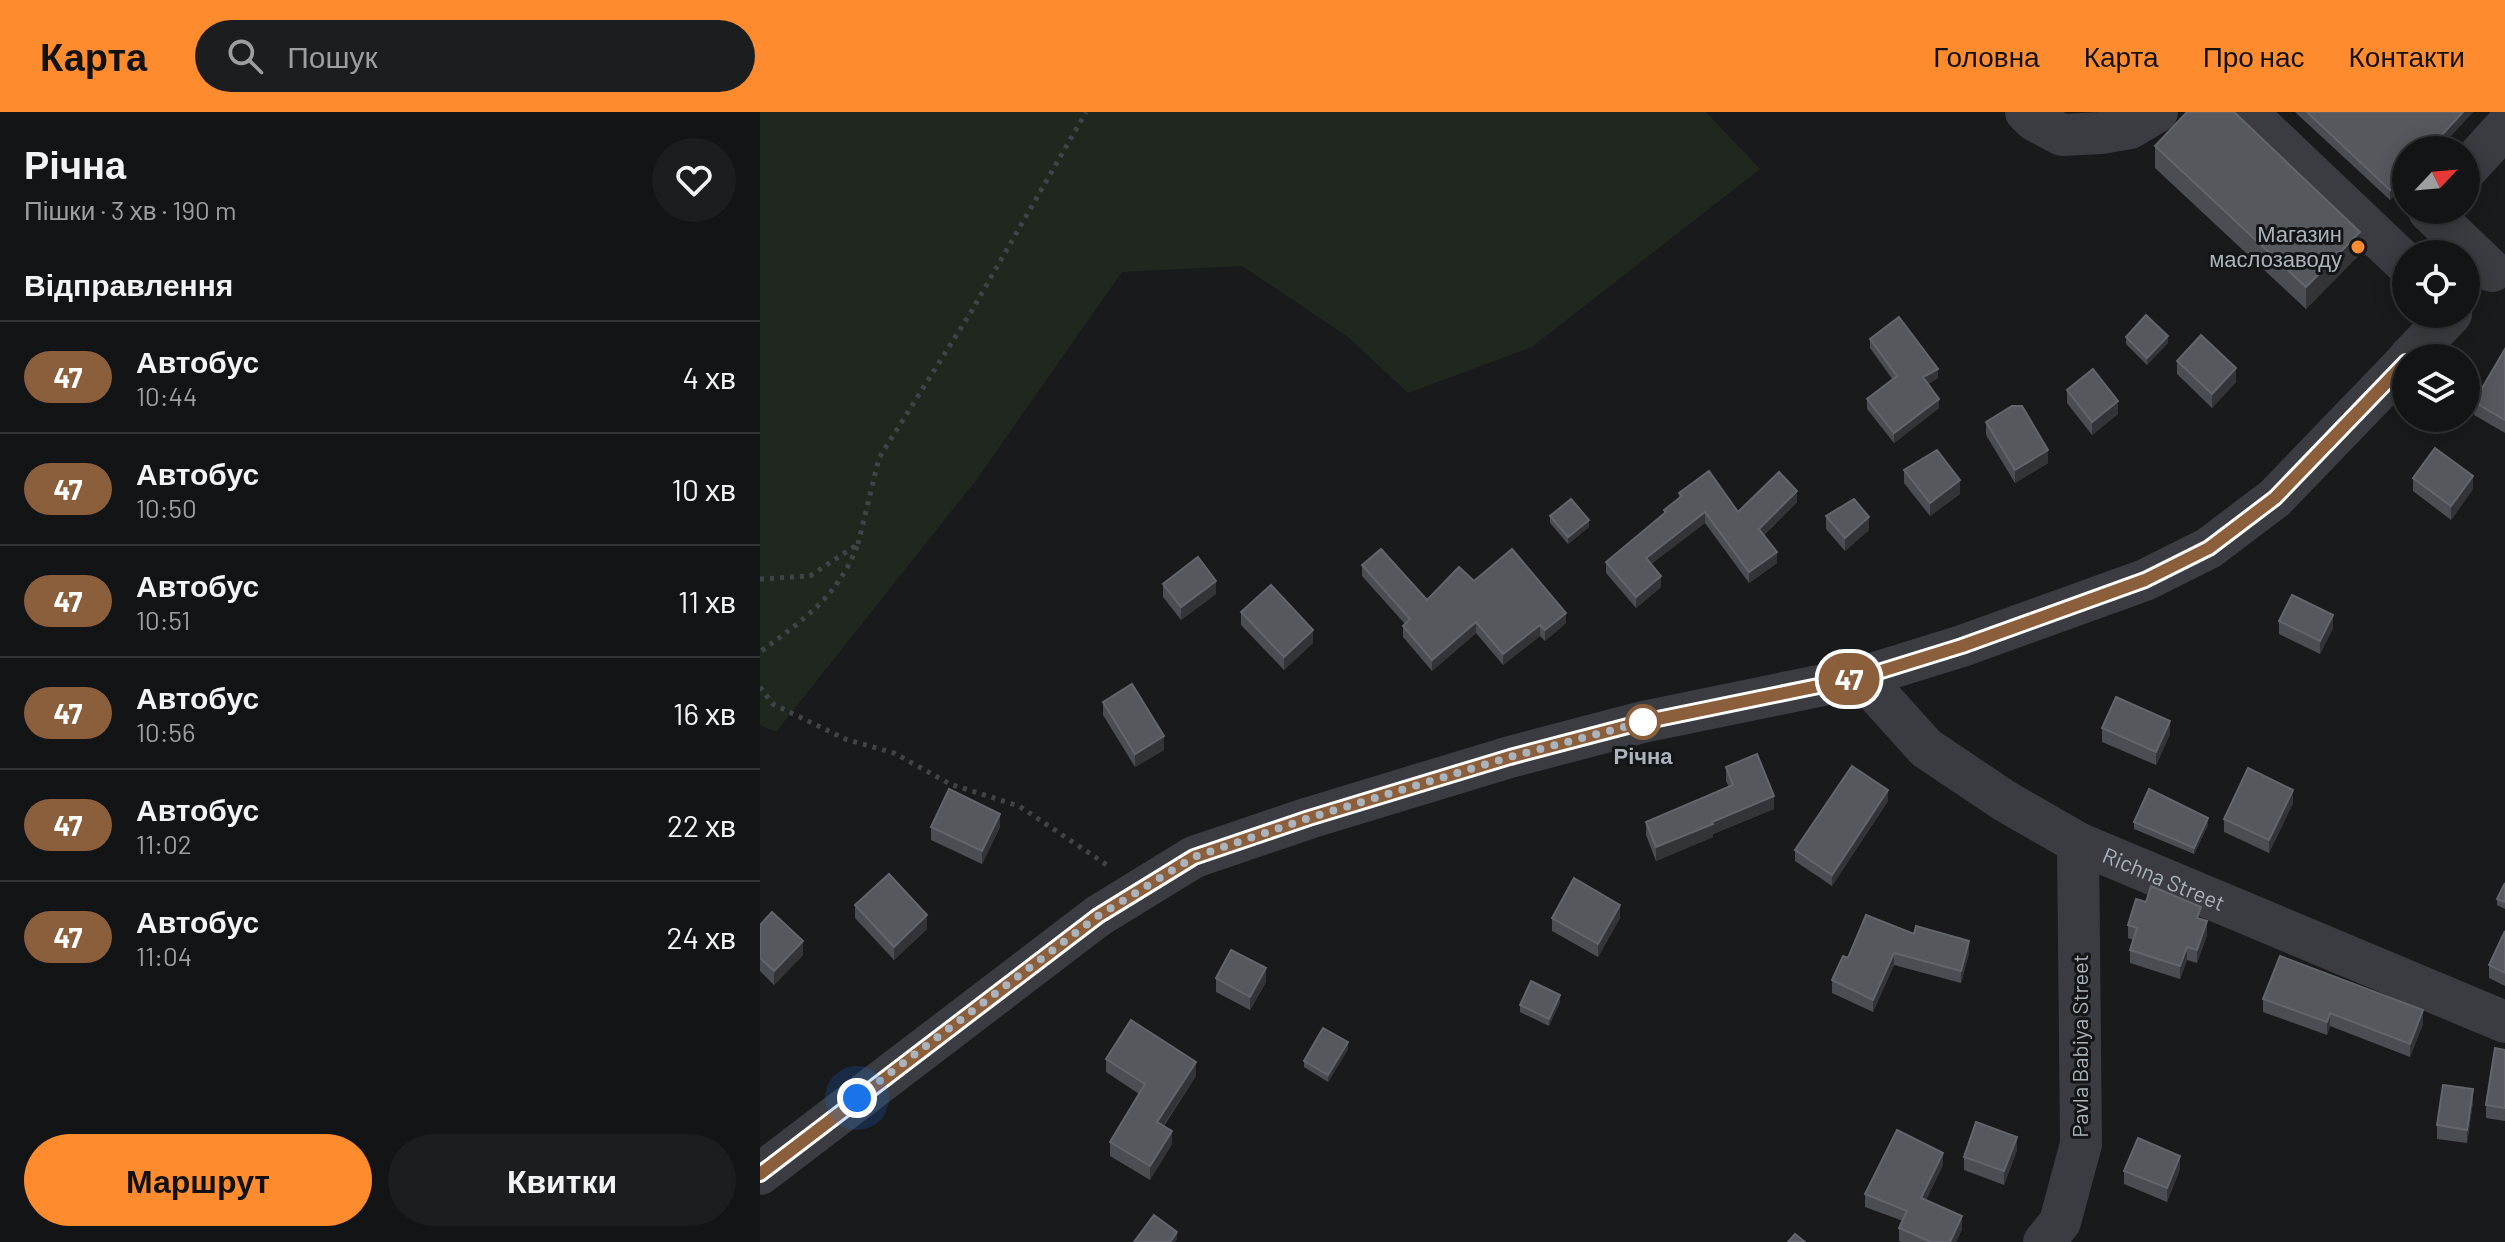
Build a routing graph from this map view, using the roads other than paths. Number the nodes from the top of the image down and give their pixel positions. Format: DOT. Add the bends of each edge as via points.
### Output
graph roads {
  1 [pos="2026,112"];
  2 [pos="2157,112"];
  3 [pos="2246,112"];
  4 [pos="2505,127"];
  5 [pos="2480,155"];
  6 [pos="2442,224"];
  7 [pos="2392,251"];
  8 [pos="2488,276"];
  9 [pos="2438,328"];
  10 [pos="2423,344"];
  11 [pos="2392,377"];
  12 [pos="1862,677"];
  13 [pos="2078,843"];
  14 [pos="2505,1022"];
  15 [pos="760,1174"];
  16 [pos="2044,1242"];
  1 -- 2 [label="street" via="2062,135 2130,128"];
  3 -- 7 [label="street"];
  4 -- 5 [label="street"];
  6 -- 8 [label="street"];
  9 -- 10 [label="street"];
  11 -- 12 [label="street" via="2275,498 2209,548 2145,580"];
  12 -- 13 [label="street, Richna Street" via="1926,748"];
  12 -- 15 [label="street" via="1643,722 1524,753 1194,857 1098,916"];
  13 -- 14 [label="street, Richna Street"];
  13 -- 16 [label="street, Pavla Babiya Street" via="2081,1144 2060,1222"];
}
